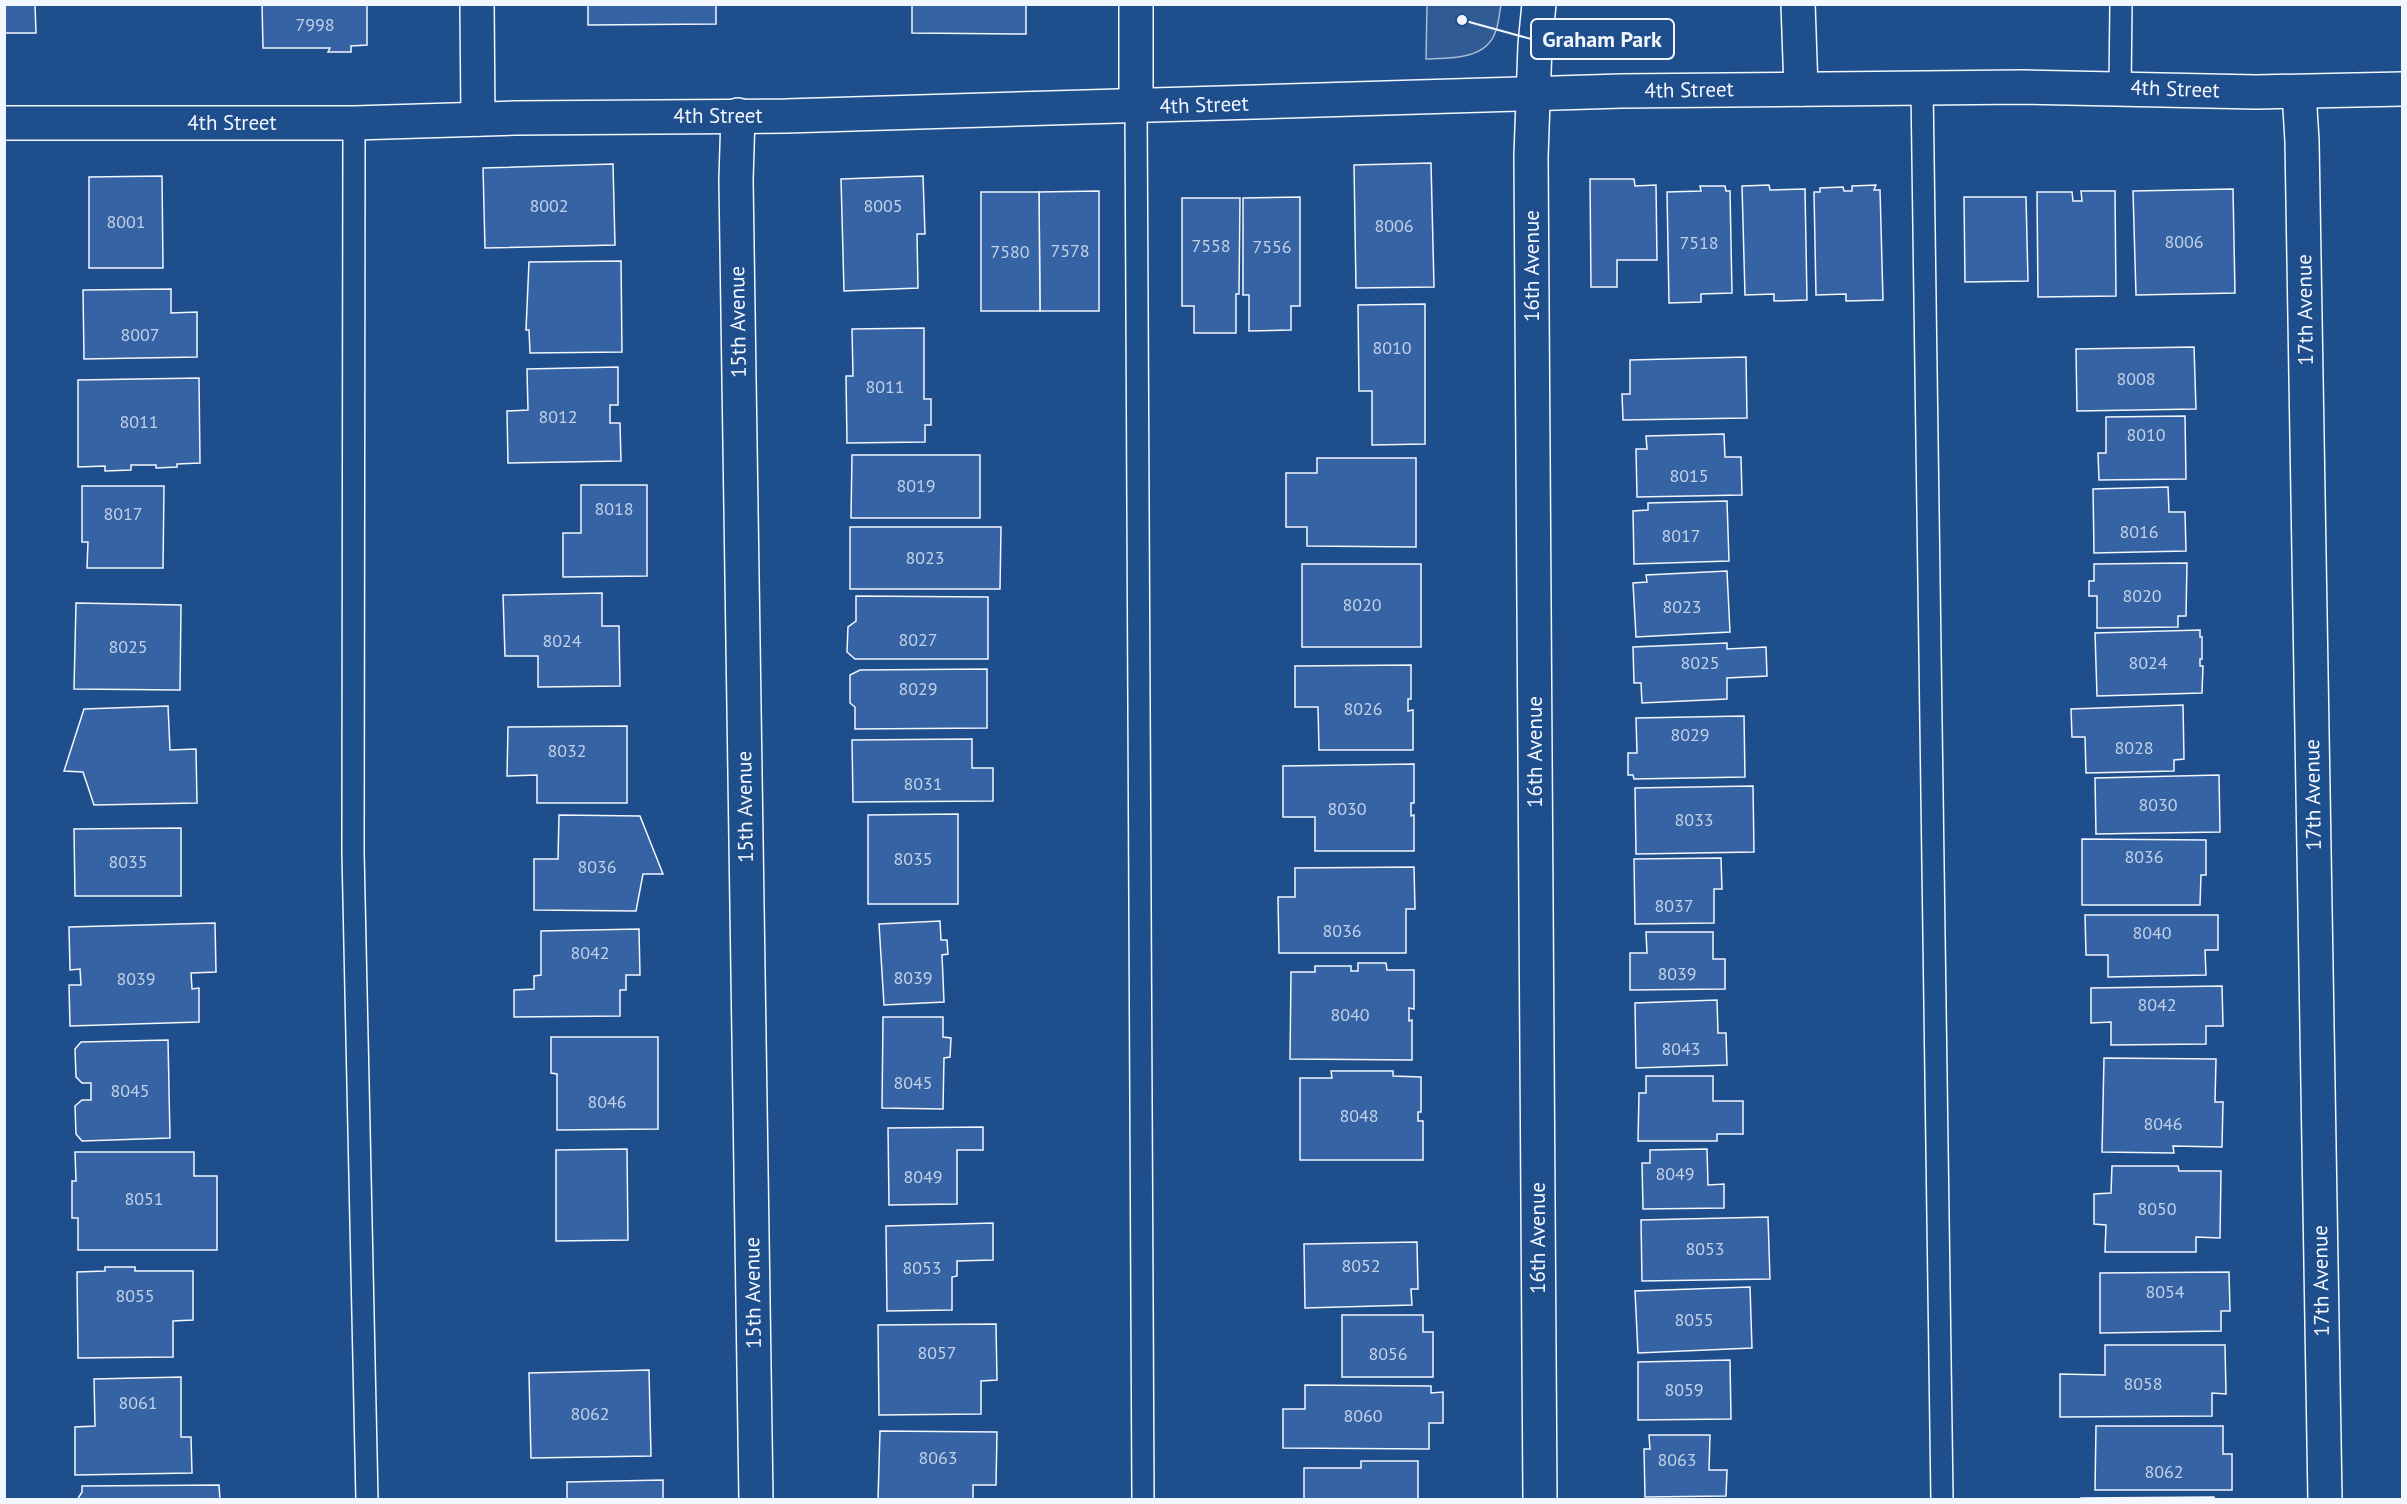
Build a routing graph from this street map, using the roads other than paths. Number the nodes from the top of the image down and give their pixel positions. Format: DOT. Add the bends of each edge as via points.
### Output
graph roads {
  1 [pos="477,4"];
  2 [pos="1137,4"];
  3 [pos="1539,4"];
  4 [pos="1798,4"];
  5 [pos="2121,4"];
  6 [pos="1922,87"];
  7 [pos="2120,88"];
  8 [pos="1802,89"];
  9 [pos="2403,89"];
  10 [pos="2299,92"];
  11 [pos="1533,93"];
  12 [pos="1136,107"];
  13 [pos="738,116"];
  14 [pos="478,119"];
  15 [pos="4,123"];
  16 [pos="354,123"];
  17 [pos="367,1500"];
  18 [pos="756,1500"];
  19 [pos="1143,1500"];
  20 [pos="1540,1500"];
  21 [pos="1942,1500"];
  22 [pos="2325,1500"];
  1 -- 14 [label="street"];
  2 -- 12 [label="street"];
  3 -- 11 [label="street, 16th Avenue"];
  4 -- 8 [label="street"];
  5 -- 7 [label="lane"];
  6 -- 7 [label="street, 4th Street"];
  6 -- 8 [label="street, 4th Street"];
  6 -- 21 [label="lane"];
  7 -- 10 [label="street, 4th Street"];
  8 -- 11 [label="street, 4th Street"];
  9 -- 10 [label="street, 4th Street"];
  10 -- 22 [label="street, 17th Avenue"];
  11 -- 12 [label="street, 4th Street"];
  11 -- 20 [label="street, 16th Avenue"];
  12 -- 13 [label="street, 4th Street"];
  12 -- 19 [label="lane"];
  13 -- 14 [label="street, 4th Street"];
  13 -- 18 [label="street, 15th Avenue"];
  14 -- 16 [label="street, 4th Street"];
  15 -- 16 [label="street, 4th Street"];
  16 -- 17 [label="lane" via="353,852"];
}
